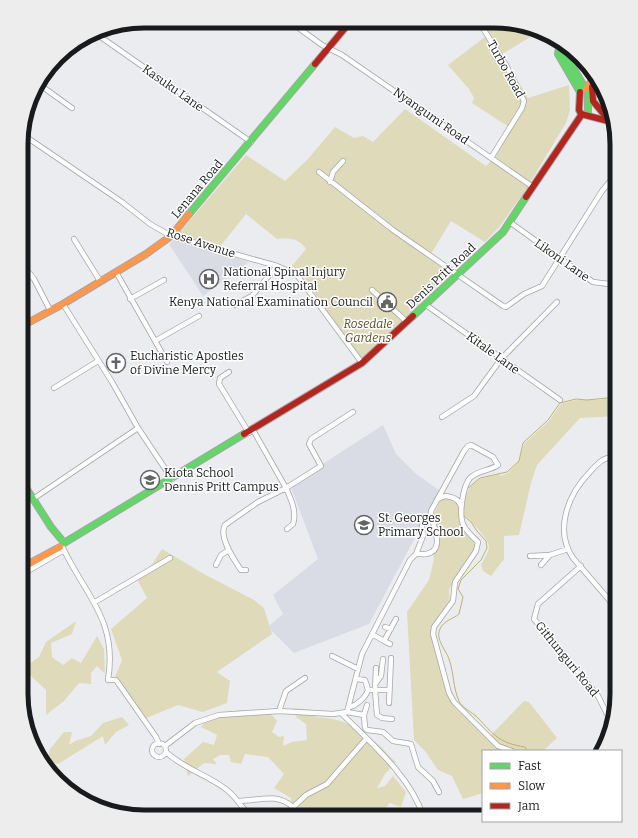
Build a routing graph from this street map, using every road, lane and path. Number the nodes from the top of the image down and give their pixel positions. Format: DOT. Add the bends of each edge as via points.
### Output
graph roads {
  1 [pos="299,28"];
  2 [pos="345,28"];
  3 [pos="483,28"];
  4 [pos="100,37"];
  5 [pos="328,48"];
  6 [pos="559,49"];
  7 [pos="591,82"];
  8 [pos="592,84"];
  9 [pos="43,87"];
  10 [pos="586,91"];
  11 [pos="72,108"];
  12 [pos="584,111"];
  13 [pos="607,117"];
  14 [pos="596,119"];
  15 [pos="607,119"];
  16 [pos="607,120"];
  17 [pos="577,123"];
  18 [pos="28,138"];
  19 [pos="251,142"];
  20 [pos="555,152"];
  21 [pos="491,158"];
  22 [pos="343,161"];
  23 [pos="319,172"];
  24 [pos="610,181"];
  25 [pos="330,182"];
  26 [pos="533,187"];
  27 [pos="511,223"];
  28 [pos="171,236"];
  29 [pos="74,238"];
  30 [pos="559,259"];
  31 [pos="277,266"];
  32 [pos="28,272"];
  33 [pos="116,272"];
  34 [pos="459,275"];
  35 [pos="164,280"];
  36 [pos="100,281"];
  37 [pos="610,284"];
  38 [pos="372,290"];
  39 [pos="130,299"];
  40 [pos="556,302"];
  41 [pos="63,304"];
  42 [pos="235,304"];
  43 [pos="426,305"];
  44 [pos="50,310"];
  45 [pos="199,316"];
  46 [pos="408,322"];
  47 [pos="28,323"];
  48 [pos="155,341"];
  49 [pos="501,359"];
  50 [pos="98,361"];
  51 [pos="167,362"];
  52 [pos="362,363"];
  53 [pos="229,372"];
  54 [pos="54,388"];
  55 [pos="560,400"];
  56 [pos="353,412"];
  57 [pos="442,417"];
  58 [pos="138,428"];
  59 [pos="251,432"];
  60 [pos="610,457"];
  61 [pos="172,479"];
  62 [pos="286,488"];
  63 [pos="28,491"];
  64 [pos="33,499"];
  65 [pos="437,500"];
  66 [pos="461,506"];
  67 [pos="422,526"];
  68 [pos="287,529"];
  69 [pos="61,544"];
  70 [pos="568,549"];
  71 [pos="229,550"];
  72 [pos="416,554"];
  73 [pos="550,555"];
  74 [pos="530,556"];
  75 [pos="43,558"];
  76 [pos="170,558"];
  77 [pos="216,565"];
  78 [pos="541,565"];
  79 [pos="28,566"];
  80 [pos="581,566"];
  81 [pos="246,570"];
  82 [pos="610,601"];
  83 [pos="95,602"];
  84 [pos="396,619"];
  85 [pos="385,627"];
  86 [pos="391,629"];
  87 [pos="372,634"];
  88 [pos="384,641"];
  89 [pos="390,644"];
  90 [pos="332,656"];
  91 [pos="391,658"];
  92 [pos="383,659"];
  93 [pos="376,668"];
  94 [pos="358,669"];
  95 [pos="305,678"];
  96 [pos="356,678"];
  97 [pos="376,683"];
  98 [pos="368,690"];
  99 [pos="375,690"];
  100 [pos="389,690"];
  101 [pos="389,703"];
  102 [pos="367,705"];
  103 [pos="350,707"];
  104 [pos="279,711"];
  105 [pos="347,712"];
  106 [pos="342,714"];
  107 [pos="364,714"];
  108 [pos="608,716"];
  109 [pos="392,718"];
  110 [pos="366,739"];
  111 [pos="159,744"];
  112 [pos="164,746"];
  113 [pos="509,750"];
  114 [pos="166,752"];
  115 [pos="161,757"];
  116 [pos="175,760"];
  117 [pos="439,792"];
  118 [pos="239,801"];
  119 [pos="293,807"];
  120 [pos="245,810"];
  121 [pos="290,810"];
  122 [pos="421,810"];
  1 -- 5 [label="street, Nyangumi Road"];
  2 -- 5 [label="main road, Lenana Road"];
  3 -- 21 [label="street, Turbo Road" via="524,100 522,108"];
  4 -- 19 [label="street, Kasuku Lane"];
  5 -- 19 [label="main road, Lenana Road"];
  5 -- 21 [label="street, Nyangumi Road" via="342,55"];
  6 -- 10 [label="main road" via="558,54"];
  7 -- 10 [label="main road"];
  8 -- 10 [label="main road"];
  9 -- 11 [label="street"];
  10 -- 12 [label="main road"];
  10 -- 13 [label="main road"];
  12 -- 14 [label="main road"];
  12 -- 15 [label="main road"];
  12 -- 17 [label="main road, Denis Pritt Road"];
  12 -- 20 [label="main road, Denis Pritt Road"];
  14 -- 16 [label="main road"];
  14 -- 17 [label="main road"];
  17 -- 20 [label="main road, Denis Pritt Road"];
  18 -- 28 [label="street, Rose Avenue"];
  19 -- 28 [label="main road, Lenana Road"];
  20 -- 26 [label="main road, Denis Pritt Road"];
  21 -- 26 [label="street, Nyangumi Road"];
  22 -- 25 [label="street" via="333,172"];
  23 -- 25 [label="street"];
  24 -- 30 [label="street"];
  25 -- 34 [label="street" via="393,230"];
  26 -- 27 [label="main road, Denis Pritt Road"];
  27 -- 30 [label="street, Likoni Lane"];
  27 -- 34 [label="main road, Denis Pritt Road"];
  28 -- 31 [label="street, Rose Avenue"];
  28 -- 33 [label="main road, Lenana Road"];
  29 -- 36 [label="street"];
  30 -- 34 [label="street" via="542,286 524,294 506,307"];
  30 -- 37 [label="street, Likoni Lane" via="593,282"];
  31 -- 42 [label="street" via="252,296"];
  31 -- 52 [label="street, Rose Avenue" via="297,275"];
  32 -- 44 [label="street"];
  33 -- 36 [label="main road, Lenana Road"];
  33 -- 39 [label="street"];
  34 -- 43 [label="main road, Denis Pritt Road"];
  35 -- 39 [label="street"];
  36 -- 41 [label="main road, Lenana Road"];
  38 -- 46 [label="street"];
  39 -- 48 [label="street"];
  40 -- 49 [label="street"];
  41 -- 44 [label="main road, Lenana Road"];
  41 -- 50 [label="street"];
  43 -- 46 [label="main road, Denis Pritt Road"];
  43 -- 49 [label="street, Kitale Lane"];
  44 -- 47 [label="main road, Lenana Road"];
  45 -- 48 [label="street"];
  46 -- 52 [label="main road, Denis Pritt Road"];
  48 -- 51 [label="street"];
  49 -- 55 [label="street, Kitale Lane"];
  49 -- 57 [label="street" via="474,396"];
  50 -- 54 [label="street"];
  50 -- 58 [label="street"];
  52 -- 59 [label="main road, Denis Pritt Road"];
  53 -- 59 [label="street" via="220,378 219,384"];
  56 -- 62 [label="street" via="311,439 309,444 321,466"];
  58 -- 61 [label="street"];
  58 -- 64 [label="street"];
  59 -- 61 [label="main road, Denis Pritt Road"];
  59 -- 62 [label="street"];
  60 -- 70 [label="street" via="600,461 572,493 566,514"];
  61 -- 69 [label="main road, Denis Pritt Road"];
  62 -- 68 [label="street" via="293,503 294,516 293,524"];
  62 -- 71 [label="street" via="258,502 225,525 223,531"];
  63 -- 64 [label="main road"];
  64 -- 69 [label="main road"];
  65 -- 66 [label="street" via="445,496 452,497 459,501"];
  65 -- 66 [label="street" via="464,451 471,445 493,457 498,465 470,478"];
  65 -- 72 [label="street" via="431,514 437,533 436,546 425,554"];
  66 -- 113 [label="street" via="463,524 478,542 476,552 455,582 453,601 434,626 433,634 454,702 498,746"];
  67 -- 72 [label="street" via="423,536"];
  69 -- 75 [label="street"];
  69 -- 75 [label="main road, Denis Pritt Road"];
  69 -- 83 [label="street"];
  70 -- 73 [label="street"];
  70 -- 80 [label="street"];
  71 -- 77 [label="street" via="221,555"];
  71 -- 81 [label="street" via="242,570"];
  72 -- 87 [label="street" via="410,560"];
  73 -- 74 [label="street"];
  73 -- 78 [label="street"];
  75 -- 79 [label="main road, Denis Pritt Road"];
  76 -- 83 [label="street"];
  80 -- 82 [label="street"];
  80 -- 108 [label="street, Githunguri Road" via="538,604 534,619 598,696"];
  83 -- 111 [label="street" via="109,640 111,664 108,680 116,680"];
  84 -- 86 [label="street"];
  85 -- 86 [label="street"];
  86 -- 88 [label="street"];
  87 -- 88 [label="street"];
  87 -- 94 [label="street"];
  88 -- 89 [label="street"];
  90 -- 94 [label="street"];
  91 -- 100 [label="street"];
  92 -- 97 [label="street" via="381,676"];
  93 -- 97 [label="street"];
  94 -- 96 [label="street"];
  95 -- 104 [label="street" via="286,691"];
  96 -- 98 [label="street" via="365,680"];
  96 -- 103 [label="street"];
  97 -- 99 [label="street"];
  98 -- 99 [label="street"];
  98 -- 103 [label="street" via="364,698"];
  99 -- 100 [label="street"];
  99 -- 109 [label="street" via="375,713 382,718"];
  100 -- 101 [label="street"];
  102 -- 107 [label="street"];
  103 -- 105 [label="street"];
  104 -- 106 [label="street"];
  104 -- 112 [label="street" via="219,715 201,720"];
  105 -- 106 [label="street"];
  105 -- 107 [label="street"];
  106 -- 110 [label="street"];
  107 -- 117 [label="street" via="367,730 383,732 393,741 411,744 418,767 434,781"];
  110 -- 119 [label="street" via="327,784 306,795"];
  110 -- 122 [label="street" via="409,787"];
  111 -- 112 [label="street"];
  111 -- 115 [label="street" via="152,751"];
  112 -- 114 [label="street"];
  114 -- 115 [label="street"];
  114 -- 116 [label="street"];
  115 -- 116 [label="street"];
  116 -- 118 [label="street" via="218,784"];
  118 -- 119 [label="street" via="267,797 284,801"];
  118 -- 120 [label="street"];
  119 -- 121 [label="street"];
}
